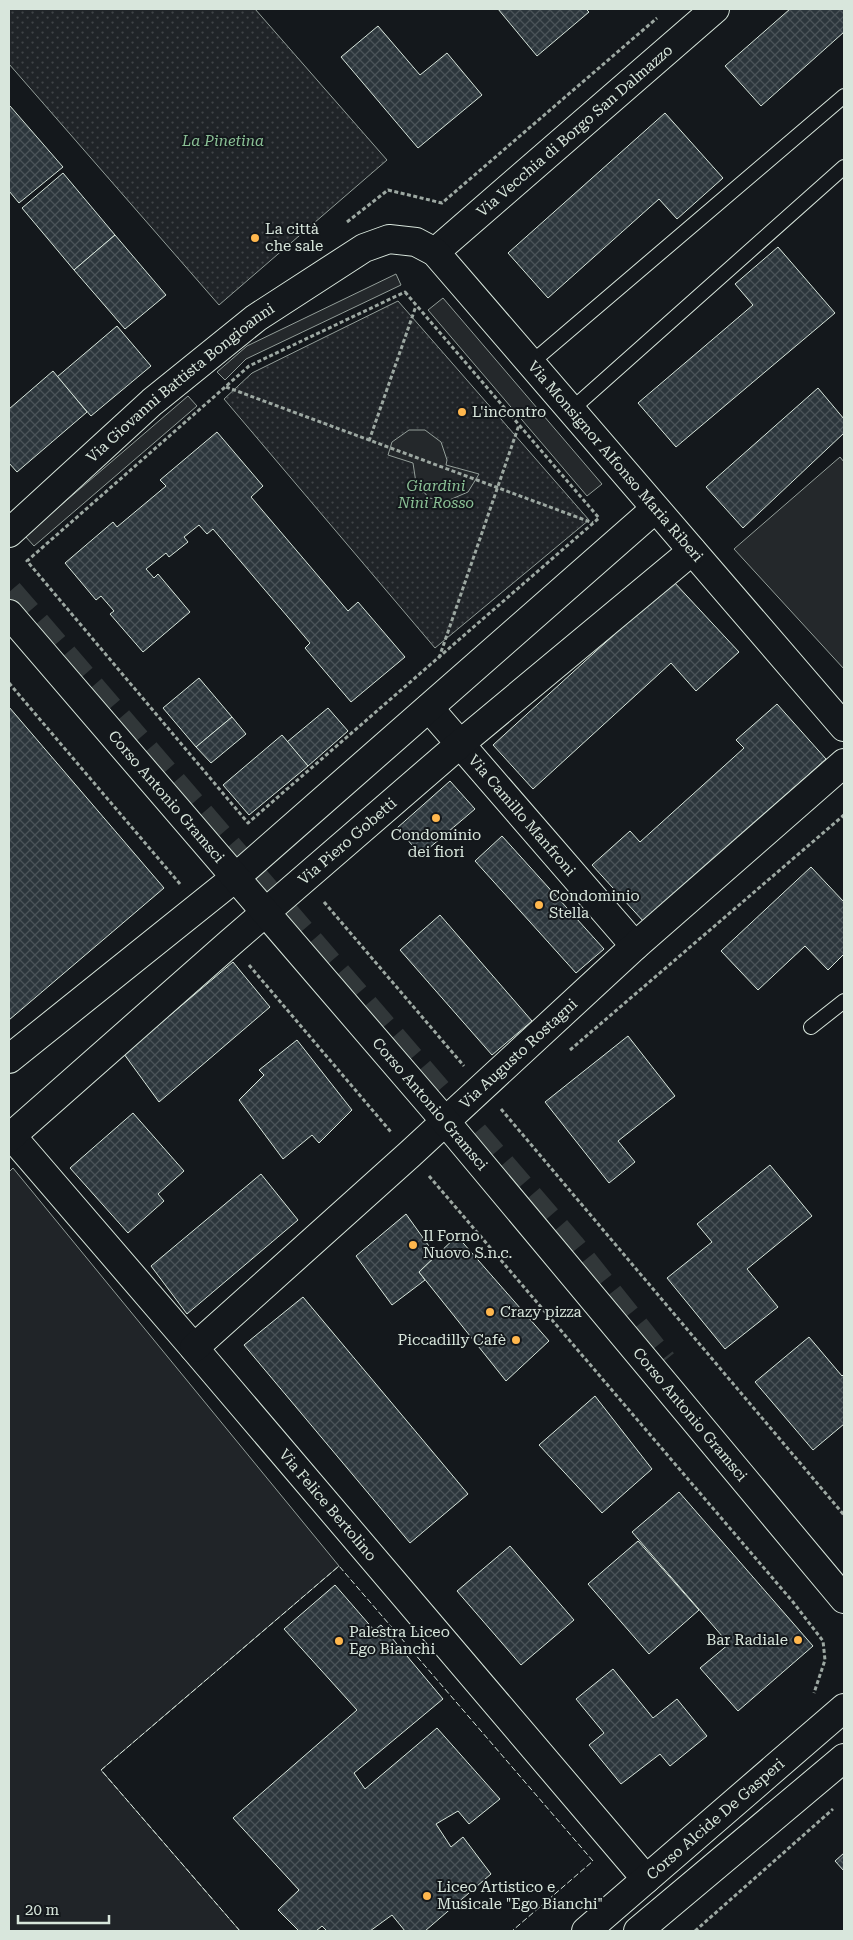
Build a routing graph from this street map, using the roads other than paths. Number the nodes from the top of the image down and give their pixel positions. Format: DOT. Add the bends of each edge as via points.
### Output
graph roads {
  1 [pos="715,9"];
  2 [pos="844,96"];
  3 [pos="844,167"];
  4 [pos="364,248"];
  5 [pos="435,252"];
  6 [pos="531,364"];
  7 [pos="571,410"];
  8 [pos="656,509"];
  9 [pos="9,533"];
  10 [pos="692,551"];
  11 [pos="9,614"];
  12 [pos="429,708"];
  13 [pos="844,727"];
  14 [pos="460,744"];
  15 [pos="844,763"];
  16 [pos="236,877"];
  17 [pos="267,913"];
  18 [pos="635,946"];
  19 [pos="844,1001"];
  20 [pos="811,1026"];
  21 [pos="9,1059"];
  22 [pos="445,1121"];
  23 [pos="10,1136"];
  24 [pos="194,1348"];
  25 [pos="844,1599"];
  26 [pos="844,1708"];
  27 [pos="844,1758"];
  28 [pos="646,1879"];
  29 [pos="586,1931"];
  30 [pos="638,1931"];
  1 -- 5 [label="street, Via Vecchia di Borgo San Dalmazzo"];
  2 -- 6 [label="lane"];
  3 -- 7 [label="lane"];
  4 -- 5 [label="street, Via Monsignor Alfonso Maria Riberi" via="389,239 416,242"];
  4 -- 9 [label="street, Via Giovanni Battista Bongioanni" via="249,324 152,402"];
  5 -- 6 [label="street, Via Monsignor Alfonso Maria Riberi"];
  6 -- 7 [label="street, Via Monsignor Alfonso Maria Riberi"];
  7 -- 8 [label="street, Via Monsignor Alfonso Maria Riberi"];
  8 -- 10 [label="street, Via Monsignor Alfonso Maria Riberi"];
  8 -- 12 [label="street"];
  10 -- 13 [label="street, Via Monsignor Alfonso Maria Riberi"];
  10 -- 14 [label="street, Via Piero Gobetti"];
  11 -- 16 [label="street, Corso Antonio Gramsci"];
  12 -- 14 [label="street, Via Camillo Manfroni"];
  12 -- 16 [label="street"];
  14 -- 17 [label="street, Via Piero Gobetti"];
  14 -- 18 [label="street, Via Camillo Manfroni"];
  15 -- 18 [label="street, Via Augusto Rostagni"];
  16 -- 17 [label="street, Corso Antonio Gramsci"];
  16 -- 21 [label="street"];
  17 -- 22 [label="street, Corso Antonio Gramsci"];
  17 -- 23 [label="street, Via Piero Gobetti"];
  18 -- 22 [label="street, Via Augusto Rostagni"];
  19 -- 20 [label="lane"];
  22 -- 24 [label="street, Via Augusto Rostagni"];
  22 -- 25 [label="street, Corso Antonio Gramsci"];
  23 -- 24 [label="street, Via Felice Bertolino"];
  24 -- 28 [label="street, Via Felice Bertolino"];
  26 -- 28 [label="street, Corso Alcide De Gasperi"];
  27 -- 30 [label="street"];
  28 -- 29 [label="street, Corso Alcide De Gasperi"];
}
